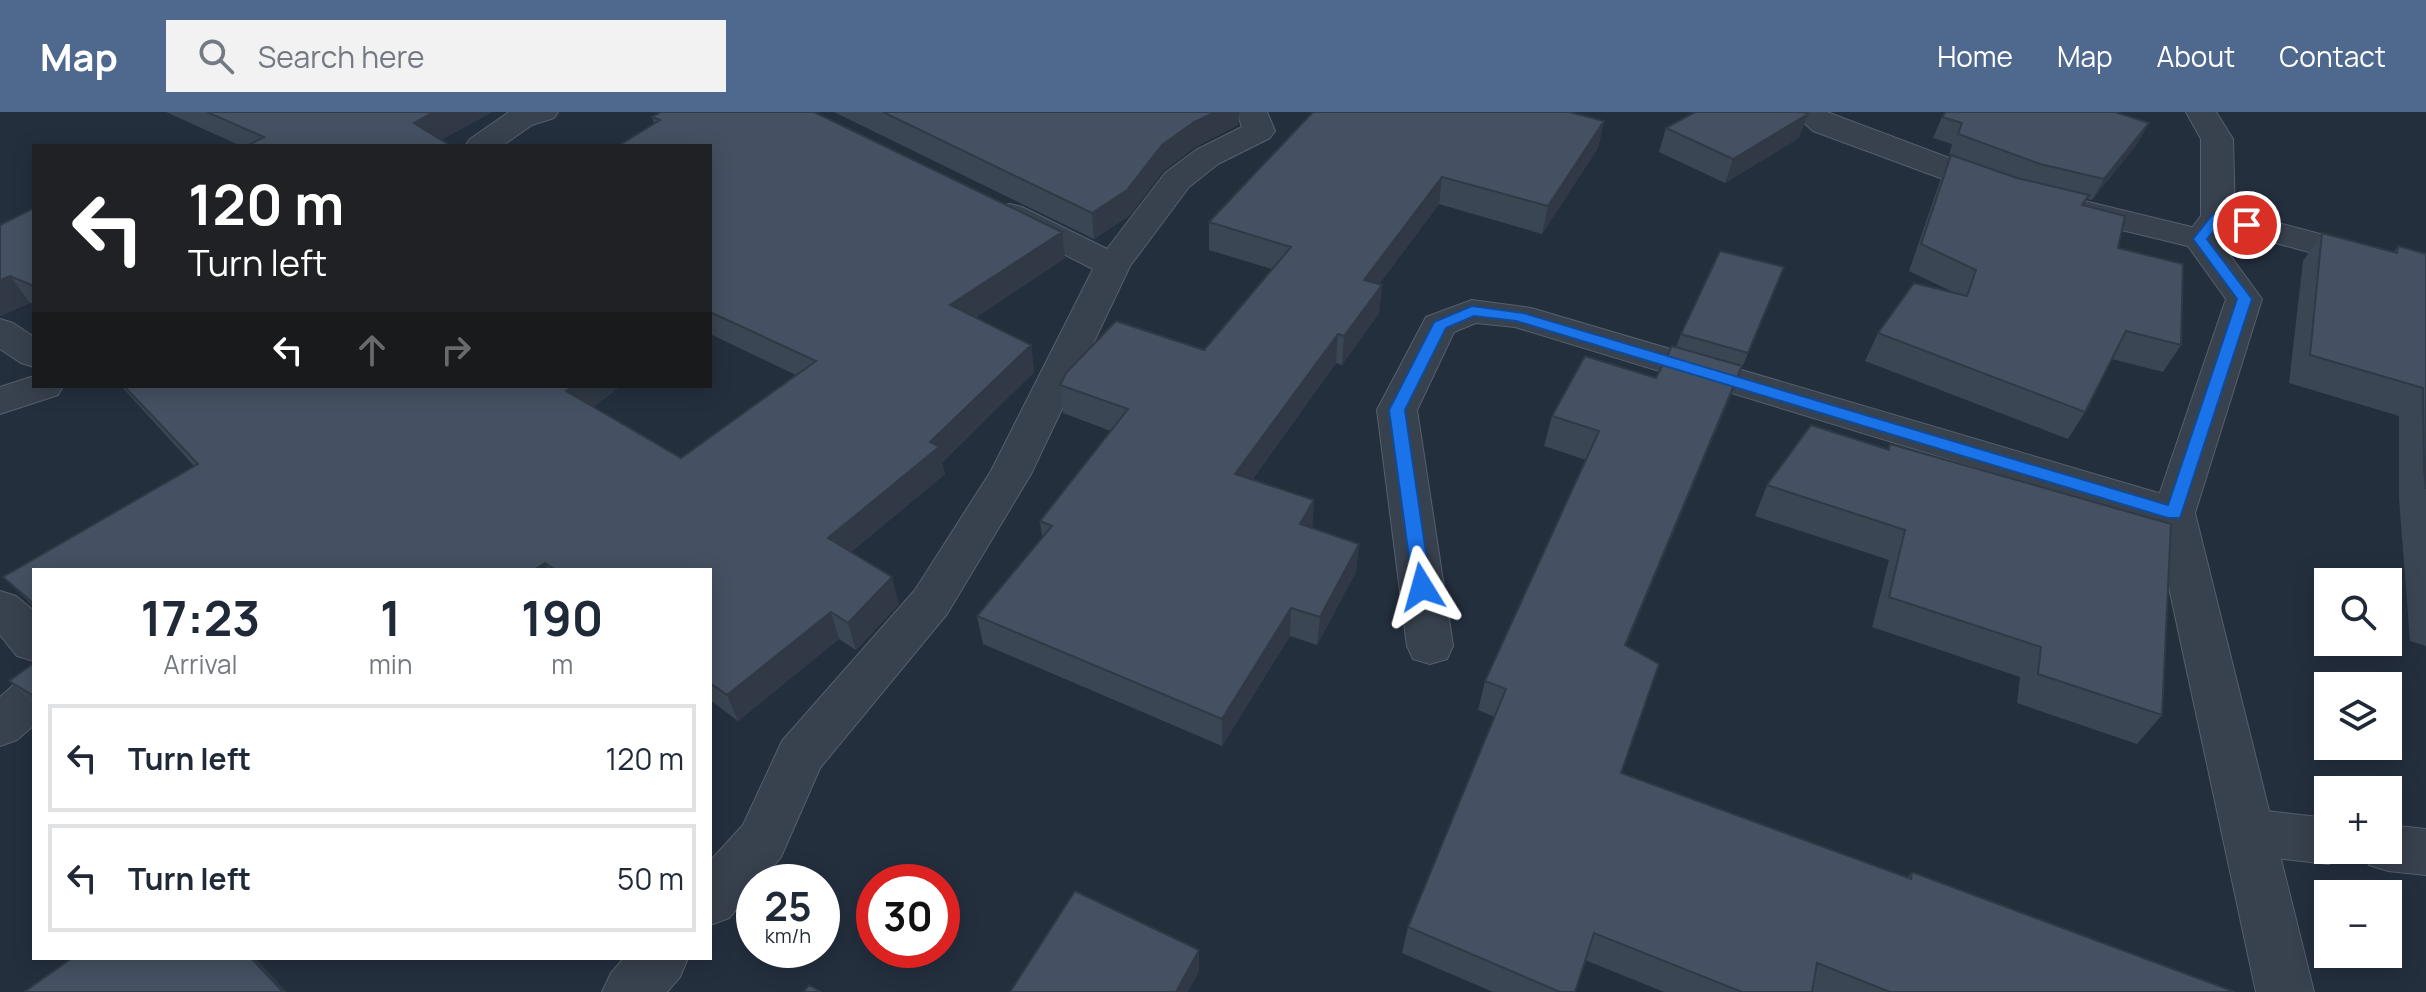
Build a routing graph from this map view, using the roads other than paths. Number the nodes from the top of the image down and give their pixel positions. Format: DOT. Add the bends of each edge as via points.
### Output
graph roads {
  1 [pos="543,112"];
  2 [pos="1252,112"];
  3 [pos="1807,112"];
  4 [pos="2201,112"];
  5 [pos="484,144"];
  6 [pos="986,202"];
  7 [pos="2209,228"];
  8 [pos="1113,265"];
  9 [pos="2426,273"];
  10 [pos="0,331"];
  11 [pos="32,354"];
  12 [pos="38,388"];
  13 [pos="0,401"];
  14 [pos="2174,513"];
  15 [pos="0,608"];
  16 [pos="32,640"];
  17 [pos="1430,646"];
  18 [pos="32,698"];
  19 [pos="0,726"];
  20 [pos="2249,832"];
  21 [pos="2314,839"];
  22 [pos="2402,849"];
  23 [pos="2426,852"];
  24 [pos="712,898"];
  25 [pos="658,960"];
  26 [pos="631,992"];
  27 [pos="2285,992"];
  1 -- 5 [label="street" via="521,118"];
  2 -- 8 [label="street" via="1259,131 1207,157 1177,180"];
  3 -- 7 [label="street" via="1824,124 2017,195"];
  4 -- 7 [label="street" via="2217,139"];
  6 -- 8 [label="street"];
  7 -- 9 [label="street"];
  7 -- 14 [label="street" via="2244,299"];
  8 -- 24 [label="street" via="1010,474 931,602 800,756 762,841"];
  10 -- 11 [label="street"];
  12 -- 13 [label="street"];
  14 -- 17 [label="street" via="1518,316 1472,311 1439,325 1397,410"];
  14 -- 20 [label="street"];
  15 -- 16 [label="street"];
  18 -- 19 [label="street"];
  20 -- 21 [label="street"];
  20 -- 27 [label="street"];
  22 -- 23 [label="street"];
  25 -- 26 [label="street"];
}
